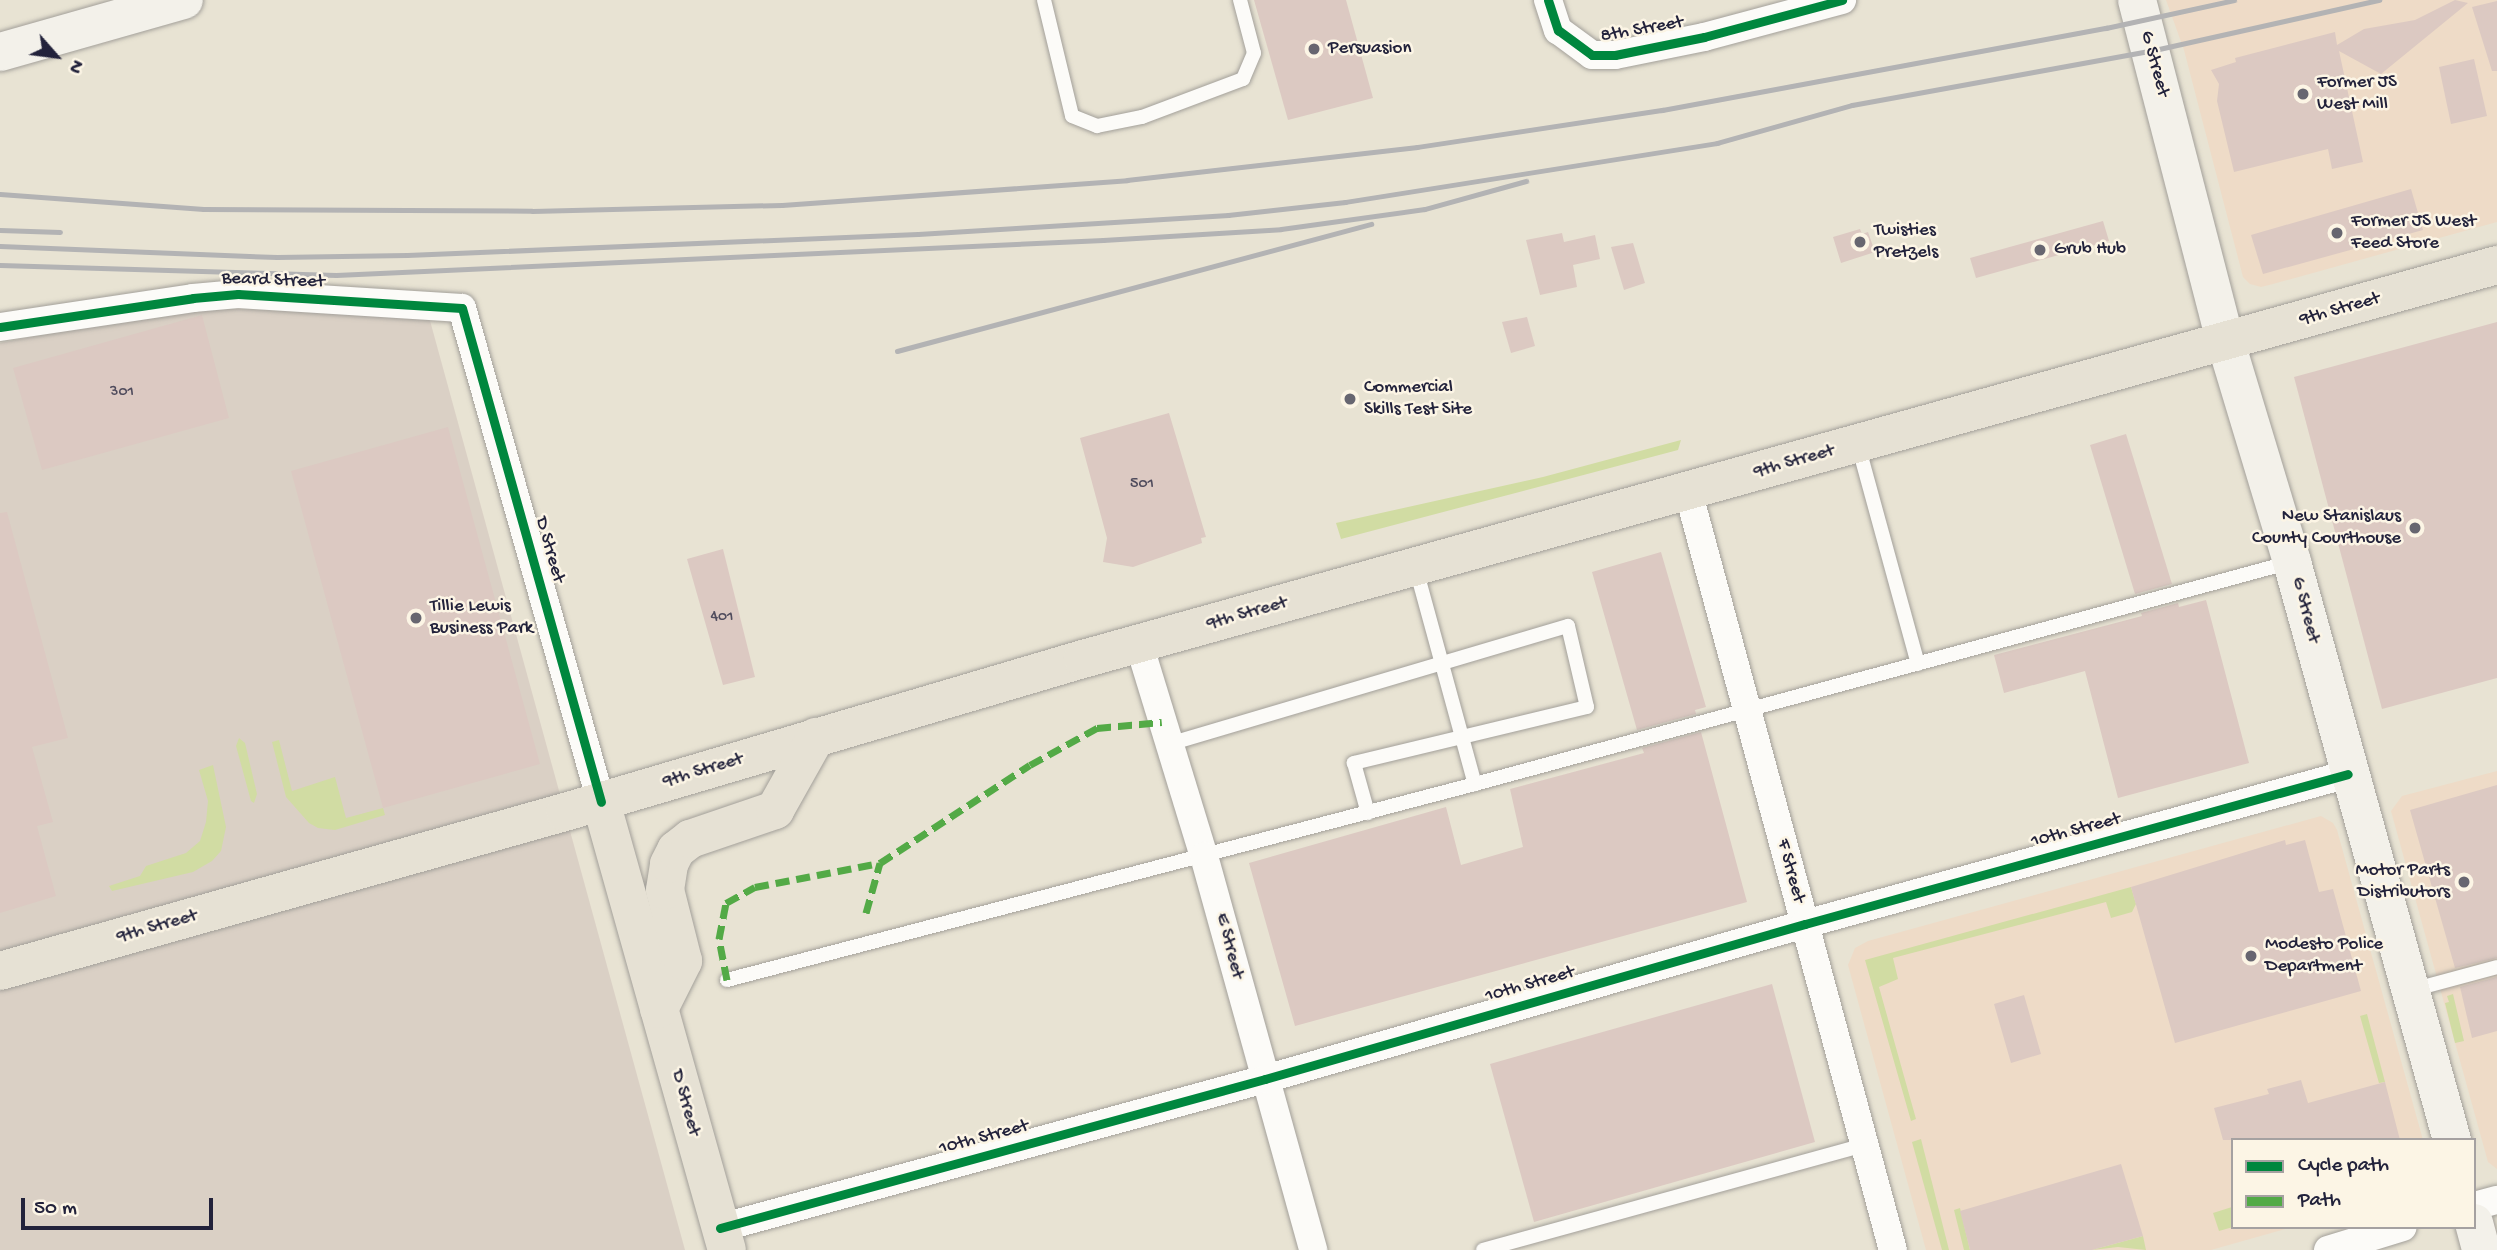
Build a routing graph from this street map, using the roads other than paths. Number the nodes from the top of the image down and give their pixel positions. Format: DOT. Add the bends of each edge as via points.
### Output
graph roads {
  1 [pos="184,0"];
  2 [pos="1044,0"];
  3 [pos="1240,0"];
  4 [pos="1548,0"];
  5 [pos="1842,0"];
  6 [pos="2137,0"];
  7 [pos="0,52"];
  8 [pos="2497,265"];
  9 [pos="462,308"];
  10 [pos="0,327"];
  11 [pos="2226,343"];
  12 [pos="1857,444"];
  13 [pos="1688,491"];
  14 [pos="2292,562"];
  15 [pos="1415,567"];
  16 [pos="1139,645"];
  17 [pos="1443,661"];
  18 [pos="1918,664"];
  19 [pos="1748,711"];
  20 [pos="1462,734"];
  21 [pos="816,737"];
  22 [pos="1169,744"];
  23 [pos="2348,774"];
  24 [pos="1475,784"];
  25 [pos="601,802"];
  26 [pos="1368,813"];
  27 [pos="1204,856"];
  28 [pos="1805,924"];
  29 [pos="2497,967"];
  30 [pos="0,971"];
  31 [pos="727,980"];
  32 [pos="2411,991"];
  33 [pos="659,1009"];
  34 [pos="1265,1079"];
  35 [pos="2451,1138"];
  36 [pos="1865,1145"];
  37 [pos="2497,1200"];
  38 [pos="2476,1205"];
  39 [pos="2396,1229"];
  40 [pos="2476,1229"];
  41 [pos="723,1239"];
  42 [pos="1313,1250"];
  43 [pos="1483,1250"];
  44 [pos="1894,1250"];
  45 [pos="2328,1250"];
  46 [pos="2481,1250"];
  1 -- 7 [label="main road"];
  2 -- 3 [label="lane" via="1072,116 1097,126 1142,117 1243,79 1254,54"];
  4 -- 5 [label="street, 8th Street" via="1558,30 1592,55 1615,55 1704,37"];
  6 -- 11 [label="main road, G Street"];
  8 -- 11 [label="main road, 9th Street"];
  9 -- 10 [label="street, Beard Street" via="238,294"];
  9 -- 25 [label="street, D Street"];
  11 -- 12 [label="main road, 9th Street"];
  11 -- 14 [label="main road, G Street"];
  12 -- 13 [label="main road, 9th Street"];
  12 -- 18 [label="lane"];
  13 -- 15 [label="main road, 9th Street"];
  13 -- 19 [label="street, F Street"];
  14 -- 18 [label="lane"];
  14 -- 23 [label="main road, G Street"];
  15 -- 16 [label="main road, 9th Street"];
  15 -- 17 [label="lane"];
  16 -- 21 [label="main road, 9th Street"];
  16 -- 22 [label="street, E Street"];
  17 -- 20 [label="lane"];
  17 -- 20 [label="lane" via="1568,626 1587,707"];
  17 -- 22 [label="lane"];
  18 -- 19 [label="lane"];
  19 -- 24 [label="lane"];
  19 -- 28 [label="street, F Street"];
  20 -- 24 [label="lane"];
  20 -- 26 [label="lane" via="1354,763"];
  21 -- 25 [label="main road, 9th Street"];
  21 -- 33 [label="main road" via="775,810 690,839 676,850 665,890 683,961"];
  22 -- 27 [label="street, E Street"];
  23 -- 28 [label="street, 10th Street"];
  23 -- 32 [label="main road, G Street"];
  24 -- 26 [label="lane"];
  25 -- 30 [label="main road, 9th Street"];
  25 -- 33 [label="main road, D Street"];
  26 -- 27 [label="lane"];
  27 -- 31 [label="lane"];
  27 -- 34 [label="street, E Street"];
  28 -- 34 [label="street, 10th Street"];
  28 -- 36 [label="street, F Street"];
  29 -- 32 [label="lane"];
  32 -- 35 [label="main road, G Street"];
  33 -- 41 [label="main road, D Street"];
  34 -- 41 [label="street, 10th Street"];
  34 -- 42 [label="street, E Street"];
  36 -- 43 [label="lane"];
  36 -- 44 [label="street, F Street"];
  37 -- 38 [label="street"];
  39 -- 45 [label="street"];
  40 -- 46 [label="main road"];
}
